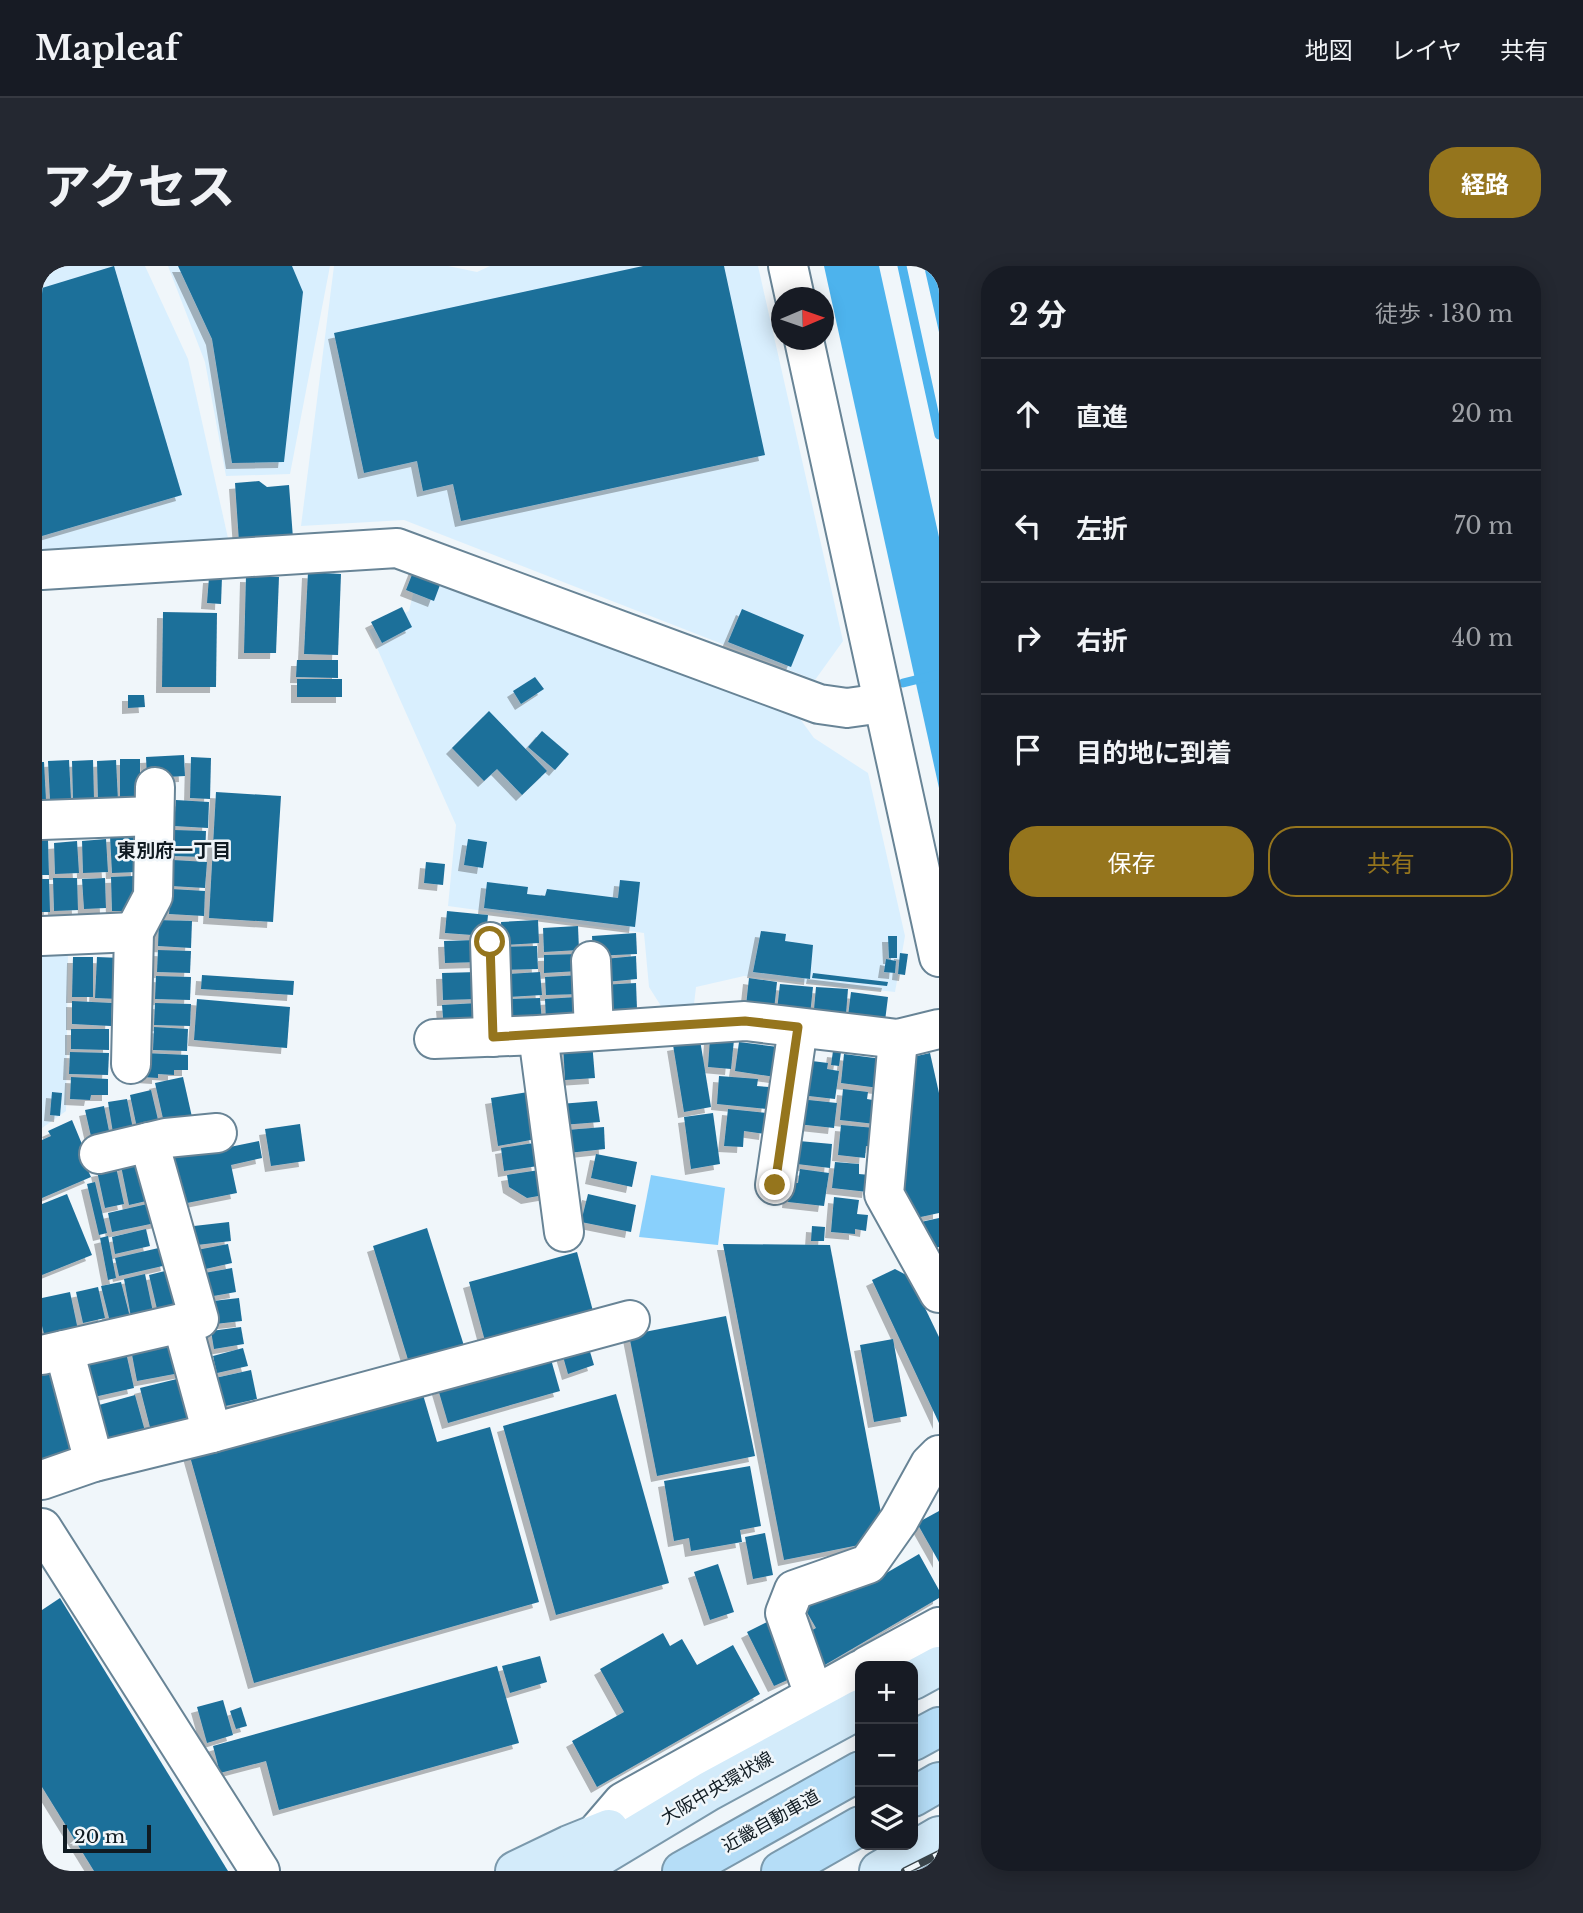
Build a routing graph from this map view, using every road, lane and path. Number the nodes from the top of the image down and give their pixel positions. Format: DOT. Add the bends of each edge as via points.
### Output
graph roads {
  1 [pos="788,266"];
  2 [pos="793,287"];
  3 [pos="806,350"];
  4 [pos="42,570"];
  5 [pos="883,702"];
  6 [pos="42,820"];
  7 [pos="134,932"];
  8 [pos="42,936"];
  9 [pos="490,942"];
  10 [pos="939,957"];
  11 [pos="590,961"];
  12 [pos="798,1027"];
  13 [pos="939,1029"];
  14 [pos="594,1031"];
  15 [pos="538,1035"];
  16 [pos="493,1037"];
  17 [pos="898,1039"];
  18 [pos="434,1040"];
  19 [pos="131,1065"];
  20 [pos="217,1133"];
  21 [pos="149,1142"];
  22 [pos="99,1154"];
  23 [pos="775,1185"];
  24 [pos="564,1232"];
  25 [pos="939,1293"];
  26 [pos="630,1320"];
  27 [pos="182,1323"];
  28 [pos="53,1353"];
  29 [pos="212,1433"];
  30 [pos="939,1455"];
  31 [pos="94,1462"];
  32 [pos="42,1480"];
  33 [pos="42,1528"];
  34 [pos="939,1627"];
  35 [pos="876,1661"];
  36 [pos="939,1666"];
  37 [pos="855,1673"];
  38 [pos="918,1677"];
  39 [pos="814,1695"];
  40 [pos="855,1712"];
  41 [pos="939,1727"];
  42 [pos="918,1738"];
  43 [pos="855,1774"];
  44 [pos="939,1782"];
  45 [pos="918,1794"];
  46 [pos="855,1829"];
  47 [pos="939,1836"];
  48 [pos="575,1856"];
  49 [pos="260,1871"];
  50 [pos="516,1871"];
  51 [pos="682,1871"];
  52 [pos="781,1871"];
  53 [pos="879,1871"];
  1 -- 2 [label="street"];
  3 -- 5 [label="street"];
  4 -- 5 [label="street" via="397,548 819,704 847,708"];
  5 -- 10 [label="street"];
  6 -- 7 [label="street" via="155,802 153,896"];
  7 -- 8 [label="street"];
  7 -- 19 [label="street"];
  9 -- 16 [label="street"];
  11 -- 14 [label="street"];
  12 -- 14 [label="street" via="745,1021"];
  12 -- 17 [label="street"];
  12 -- 23 [label="street"];
  13 -- 17 [label="street"];
  14 -- 15 [label="street"];
  15 -- 16 [label="street"];
  15 -- 24 [label="street"];
  16 -- 18 [label="street"];
  17 -- 25 [label="street" via="884,1194"];
  20 -- 21 [label="street"];
  21 -- 22 [label="street"];
  21 -- 27 [label="street" via="199,1319"];
  26 -- 29 [label="street"];
  27 -- 28 [label="street"];
  27 -- 29 [label="street"];
  28 -- 31 [label="street"];
  29 -- 31 [label="street"];
  30 -- 39 [label="street" via="869,1564 794,1590 785,1613"];
  31 -- 32 [label="street"];
  33 -- 49 [label="street"];
  34 -- 35 [label="street"];
  36 -- 38 [label="main road"];
  37 -- 39 [label="street"];
  39 -- 48 [label="street" via="623,1802"];
  40 -- 48 [label="main road, 大阪中央環状線" via="709,1791"];
  41 -- 42 [label="highway"];
  43 -- 51 [label="highway, 近畿自動車道"];
  44 -- 45 [label="highway"];
  46 -- 52 [label="highway"];
  47 -- 53 [label="main road"];
  48 -- 50 [label="main road, 大阪中央環状線"];
}
